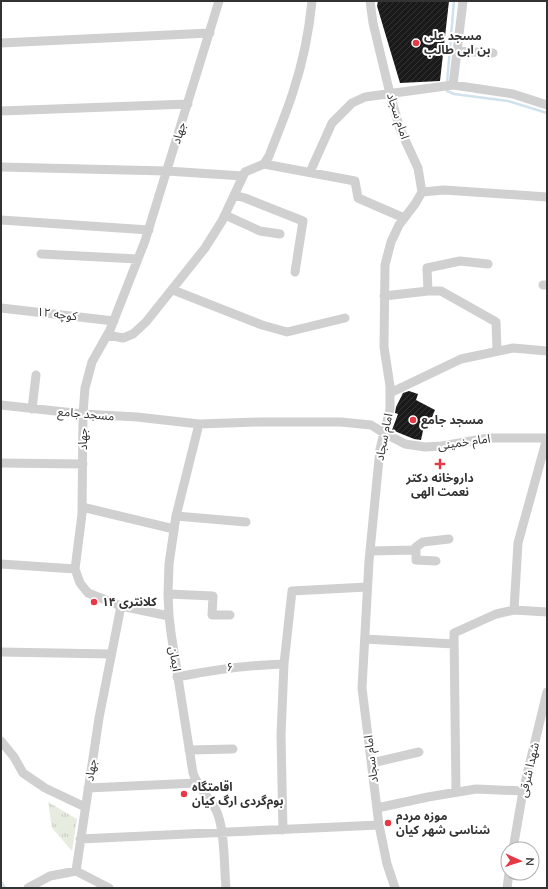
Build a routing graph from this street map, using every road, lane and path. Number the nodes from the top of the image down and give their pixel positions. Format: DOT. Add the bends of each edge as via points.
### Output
graph roads {
  1 [pos="219,1"];
  2 [pos="312,1"];
  3 [pos="370,1"];
  4 [pos="463,1"];
  5 [pos="210,34"];
  6 [pos="1,43"];
  7 [pos="457,51"];
  8 [pos="493,53"];
  9 [pos="448,86"];
  10 [pos="390,93"];
  11 [pos="188,104"];
  12 [pos="547,105"];
  13 [pos="1,111"];
  14 [pos="264,164"];
  15 [pos="1,167"];
  16 [pos="167,171"];
  17 [pos="310,172"];
  18 [pos="243,176"];
  19 [pos="422,192"];
  20 [pos="234,195"];
  21 [pos="547,197"];
  22 [pos="225,215"];
  23 [pos="404,218"];
  24 [pos="1,220"];
  25 [pos="149,230"];
  26 [pos="280,234"];
  27 [pos="41,254"];
  28 [pos="138,259"];
  29 [pos="488,264"];
  30 [pos="294,272"];
  31 [pos="173,290"];
  32 [pos="428,291"];
  33 [pos="384,296"];
  34 [pos="1,308"];
  35 [pos="346,318"];
  36 [pos="114,321"];
  37 [pos="107,335"];
  38 [pos="497,350"];
  39 [pos="547,351"];
  40 [pos="36,376"];
  41 [pos="390,393"];
  42 [pos="1,405"];
  43 [pos="32,409"];
  44 [pos="83,414"];
  45 [pos="199,424"];
  46 [pos="384,433"];
  47 [pos="547,438"];
  48 [pos="1,463"];
  49 [pos="83,464"];
  50 [pos="82,507"];
  51 [pos="176,516"];
  52 [pos="246,522"];
  53 [pos="174,529"];
  54 [pos="449,539"];
  55 [pos="416,550"];
  56 [pos="370,551"];
  57 [pos="436,561"];
  58 [pos="1,564"];
  59 [pos="75,569"];
  60 [pos="367,587"];
  61 [pos="168,594"];
  62 [pos="121,606"];
  63 [pos="514,610"];
  64 [pos="547,612"];
  65 [pos="230,615"];
  66 [pos="169,616"];
  67 [pos="365,639"];
  68 [pos="454,644"];
  69 [pos="1,652"];
  70 [pos="111,654"];
  71 [pos="284,664"];
  72 [pos="177,677"];
  73 [pos="547,692"];
  74 [pos="543,728"];
  75 [pos="1,741"];
  76 [pos="233,749"];
  77 [pos="189,750"];
  78 [pos="419,752"];
  79 [pos="372,763"];
  80 [pos="196,783"];
  81 [pos="88,788"];
  82 [pos="524,790"];
  83 [pos="456,792"];
  84 [pos="85,807"];
  85 [pos="377,808"];
  86 [pos="379,825"];
  87 [pos="283,830"];
  88 [pos="222,833"];
  89 [pos="80,840"];
  90 [pos="515,841"];
  91 [pos="76,871"];
  92 [pos="28,888"];
  93 [pos="109,888"];
  94 [pos="226,888"];
  95 [pos="395,888"];
  1 -- 5 [label="street, جهاد"];
  2 -- 14 [label="street" via="304,56 270,156"];
  3 -- 10 [label="street, امام سجاد"];
  4 -- 7 [label="street"];
  5 -- 6 [label="street"];
  5 -- 11 [label="street, جهاد"];
  7 -- 8 [label="street"];
  7 -- 9 [label="street"];
  9 -- 10 [label="street"];
  9 -- 12 [label="street" via="513,94"];
  10 -- 17 [label="street" via="365,97 352,103 332,123"];
  10 -- 19 [label="street, امام سجاد" via="400,129 418,168"];
  11 -- 13 [label="street"];
  11 -- 16 [label="street, جهاد"];
  14 -- 17 [label="street"];
  14 -- 18 [label="street" via="245,172"];
  15 -- 16 [label="street"];
  16 -- 18 [label="street"];
  16 -- 25 [label="street, جهاد"];
  17 -- 23 [label="street" via="355,181 358,198"];
  18 -- 20 [label="street"];
  19 -- 21 [label="street" via="444,190"];
  19 -- 23 [label="street, امام سجاد"];
  20 -- 22 [label="street"];
  20 -- 30 [label="street" via="303,221"];
  22 -- 26 [label="street" via="260,231"];
  22 -- 31 [label="street" via="205,248"];
  23 -- 33 [label="street, امام سجاد" via="391,242 385,265"];
  24 -- 25 [label="street"];
  25 -- 28 [label="street, جهاد"];
  27 -- 28 [label="street"];
  28 -- 36 [label="street, جهاد"];
  29 -- 32 [label="street" via="460,261 427,268"];
  31 -- 35 [label="street" via="262,325 287,332"];
  31 -- 37 [label="street" via="133,334 122,338"];
  32 -- 33 [label="street"];
  32 -- 38 [label="street" via="441,290 496,322"];
  33 -- 41 [label="street, امام سجاد" via="384,347"];
  34 -- 36 [label="street, کوچه ۱۲"];
  36 -- 37 [label="street, جهاد"];
  37 -- 44 [label="street, جهاد" via="92,362 85,388"];
  38 -- 39 [label="street" via="513,348"];
  38 -- 41 [label="street" via="461,359"];
  40 -- 43 [label="street"];
  41 -- 46 [label="street, امام سجاد" via="390,409"];
  42 -- 43 [label="street, مسجد جامع"];
  43 -- 44 [label="street, مسجد جامع"];
  44 -- 45 [label="street, مسجد جامع"];
  44 -- 49 [label="street, جهاد"];
  45 -- 46 [label="street, مسجد جامع" via="341,422 371,425"];
  45 -- 51 [label="street, ایمان"];
  46 -- 47 [label="street, امام خمینی" via="405,444 425,447 488,438"];
  46 -- 56 [label="street, امام سجاد"];
  47 -- 63 [label="street" via="518,543"];
  48 -- 49 [label="street"];
  49 -- 50 [label="street, جهاد"];
  50 -- 53 [label="street"];
  50 -- 59 [label="street, جهاد"];
  51 -- 52 [label="street"];
  51 -- 53 [label="street, ایمان"];
  53 -- 61 [label="street, ایمان"];
  54 -- 55 [label="street" via="423,542 416,546"];
  55 -- 56 [label="street"];
  55 -- 57 [label="street" via="416,560"];
  56 -- 60 [label="street, امام سجاد"];
  58 -- 59 [label="street"];
  59 -- 62 [label="street" via="80,583 88,593"];
  60 -- 67 [label="street, امام سجاد"];
  60 -- 71 [label="street" via="292,591"];
  61 -- 65 [label="street" via="213,596 212,615"];
  61 -- 66 [label="street, ایمان"];
  62 -- 66 [label="street"];
  62 -- 70 [label="street, جهاد"];
  63 -- 64 [label="street"];
  63 -- 68 [label="street" via="496,614 454,633"];
  66 -- 72 [label="street, ایمان"];
  67 -- 68 [label="street"];
  67 -- 79 [label="street, امام سجاد" via="362,688"];
  68 -- 83 [label="street"];
  69 -- 70 [label="street"];
  70 -- 81 [label="street, جهاد"];
  71 -- 72 [label="street, ۶" via="217,669"];
  71 -- 87 [label="street" via="281,734"];
  72 -- 77 [label="street, ایمان"];
  73 -- 74 [label="street, شهدا شرقی"];
  74 -- 82 [label="street, شهدا شرقی"];
  75 -- 84 [label="street" via="23,773 46,788"];
  76 -- 77 [label="street"];
  77 -- 80 [label="street, ایمان"];
  78 -- 79 [label="street"];
  79 -- 85 [label="street, امام سجاد"];
  80 -- 81 [label="street"];
  80 -- 88 [label="street, ایمان" via="216,811"];
  81 -- 84 [label="street, جهاد"];
  82 -- 83 [label="street"];
  82 -- 90 [label="street, شهدا شرقی"];
  83 -- 85 [label="street"];
  84 -- 89 [label="street, جهاد"];
  85 -- 86 [label="street, امام سجاد"];
  86 -- 87 [label="street"];
  86 -- 95 [label="street, امام سجاد"];
  87 -- 88 [label="street"];
  88 -- 89 [label="street"];
  88 -- 94 [label="street, ایمان"];
  89 -- 91 [label="street, جهاد"];
  91 -- 92 [label="street" via="50,876"];
  91 -- 93 [label="street"];
}
